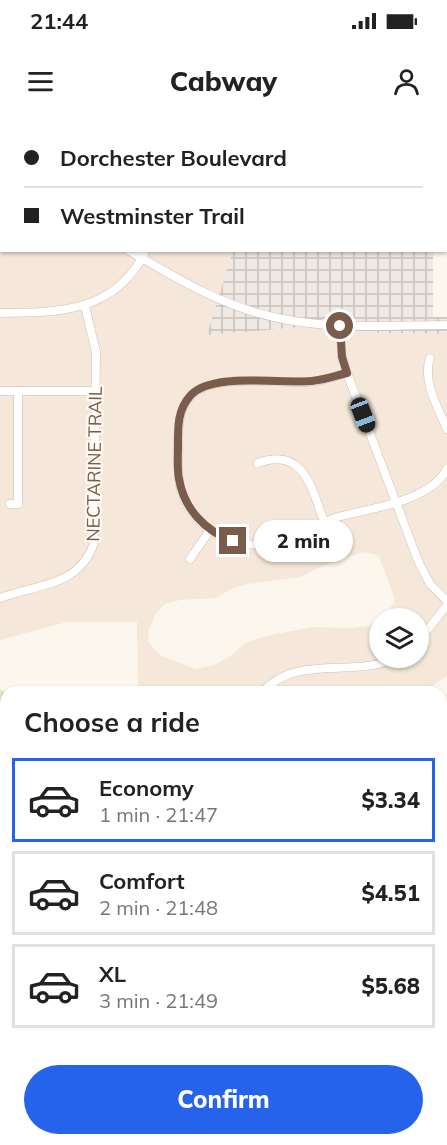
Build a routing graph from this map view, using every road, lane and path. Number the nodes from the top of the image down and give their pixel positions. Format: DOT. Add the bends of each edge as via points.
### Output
graph roads {
  1 [pos="131,252"];
  2 [pos="145,252"];
  3 [pos="142,259"];
  4 [pos="85,306"];
  5 [pos="0,313"];
  6 [pos="447,325"];
  7 [pos="340,326"];
  8 [pos="430,358"];
  9 [pos="347,373"];
  10 [pos="0,391"];
  11 [pos="18,391"];
  12 [pos="96,391"];
  13 [pos="447,429"];
  14 [pos="258,463"];
  15 [pos="446,471"];
  16 [pos="396,501"];
  17 [pos="10,504"];
  18 [pos="324,522"];
  19 [pos="210,530"];
  20 [pos="190,559"];
  21 [pos="0,597"];
  22 [pos="447,603"];
  23 [pos="429,627"];
  24 [pos="369,667"];
  25 [pos="269,686"];
  1 -- 3 [label="street"];
  2 -- 3 [label="street"];
  3 -- 4 [label="street" via="119,286"];
  3 -- 7 [label="street" via="238,307 278,318"];
  4 -- 5 [label="street" via="56,312"];
  4 -- 12 [label="street, NECTARINE TRAIL" via="94,339"];
  6 -- 7 [label="street"];
  7 -- 9 [label="street"];
  8 -- 13 [label="street" via="429,381"];
  9 -- 16 [label="street"];
  9 -- 19 [label="street" via="309,382 224,382 191,395 178,424 178,478 190,509"];
  10 -- 11 [label="street"];
  11 -- 12 [label="street"];
  11 -- 17 [label="street" via="18,504"];
  12 -- 21 [label="street, NECTARINE TRAIL" via="96,529 92,551 83,565 65,579"];
  14 -- 18 [label="street" via="278,459 299,467 309,481"];
  15 -- 16 [label="street" via="428,489"];
  16 -- 18 [label="street"];
  16 -- 22 [label="street" via="422,568"];
  18 -- 19 [label="street" via="263,544 239,543"];
  19 -- 20 [label="street"];
  22 -- 23 [label="street"];
  24 -- 25 [label="street" via="300,669"];
}
